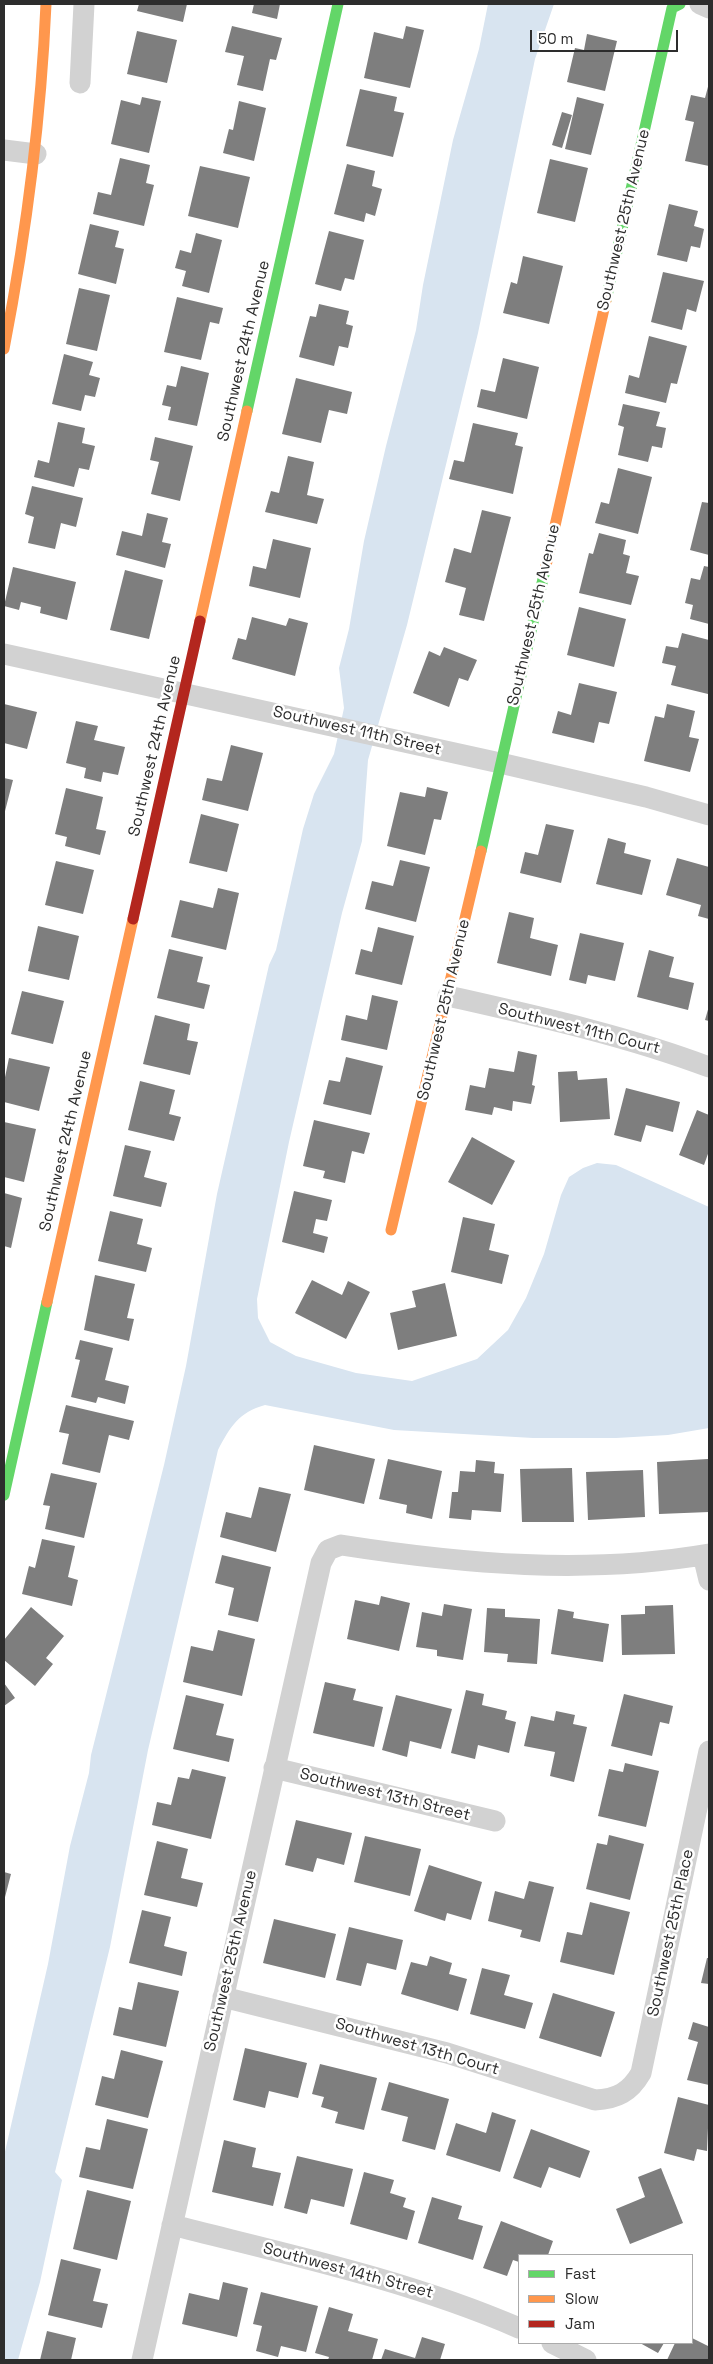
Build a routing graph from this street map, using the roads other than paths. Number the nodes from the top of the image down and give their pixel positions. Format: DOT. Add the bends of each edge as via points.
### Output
graph roads {
  1 [pos="46,4"];
  2 [pos="84,4"];
  3 [pos="338,4"];
  4 [pos="680,4"];
  5 [pos="700,4"];
  6 [pos="709,8"];
  7 [pos="80,83"];
  8 [pos="4,150"];
  9 [pos="36,154"];
  10 [pos="4,349"];
  11 [pos="4,654"];
  12 [pos="184,692"];
  13 [pos="500,763"];
  14 [pos="709,815"];
  15 [pos="448,996"];
  16 [pos="709,1067"];
  17 [pos="391,1230"];
  18 [pos="4,1495"];
  19 [pos="706,1554"];
  20 [pos="709,1580"];
  21 [pos="709,1751"];
  22 [pos="274,1768"];
  23 [pos="495,1821"];
  24 [pos="223,1997"];
  25 [pos="610,2099"];
  26 [pos="172,2225"];
  27 [pos="518,2328"];
  28 [pos="554,2344"];
  29 [pos="142,2360"];
  30 [pos="586,2360"];
  1 -- 9 [label="street"];
  2 -- 7 [label="street"];
  3 -- 12 [label="street, Southwest 24th Avenue"];
  4 -- 13 [label="street, Southwest 25th Avenue" via="672,8"];
  5 -- 6 [label="street"];
  8 -- 9 [label="street"];
  9 -- 10 [label="street" via="24,249"];
  11 -- 12 [label="street, Southwest 11th Street"];
  12 -- 13 [label="street, Southwest 11th Street"];
  12 -- 18 [label="street, Southwest 24th Avenue"];
  13 -- 14 [label="street, Southwest 11th Street"];
  13 -- 15 [label="street, Southwest 25th Avenue"];
  15 -- 16 [label="street, Southwest 11th Court" via="605,1032"];
  15 -- 17 [label="street, Southwest 25th Avenue"];
  19 -- 20 [label="street"];
  19 -- 22 [label="street, Southwest 25th Avenue" via="562,1566 424,1558 341,1545 328,1550 321,1563"];
  21 -- 25 [label="street, Southwest 25th Place" via="641,2072 634,2085"];
  22 -- 23 [label="street, Southwest 13th Street"];
  22 -- 24 [label="street, Southwest 25th Avenue"];
  24 -- 25 [label="street, Southwest 13th Court" via="447,2053 595,2100"];
  24 -- 26 [label="street, Southwest 25th Avenue"];
  26 -- 27 [label="street, Southwest 14th Street" via="380,2278"];
  26 -- 29 [label="street, Southwest 25th Avenue"];
  28 -- 30 [label="street"];
}
